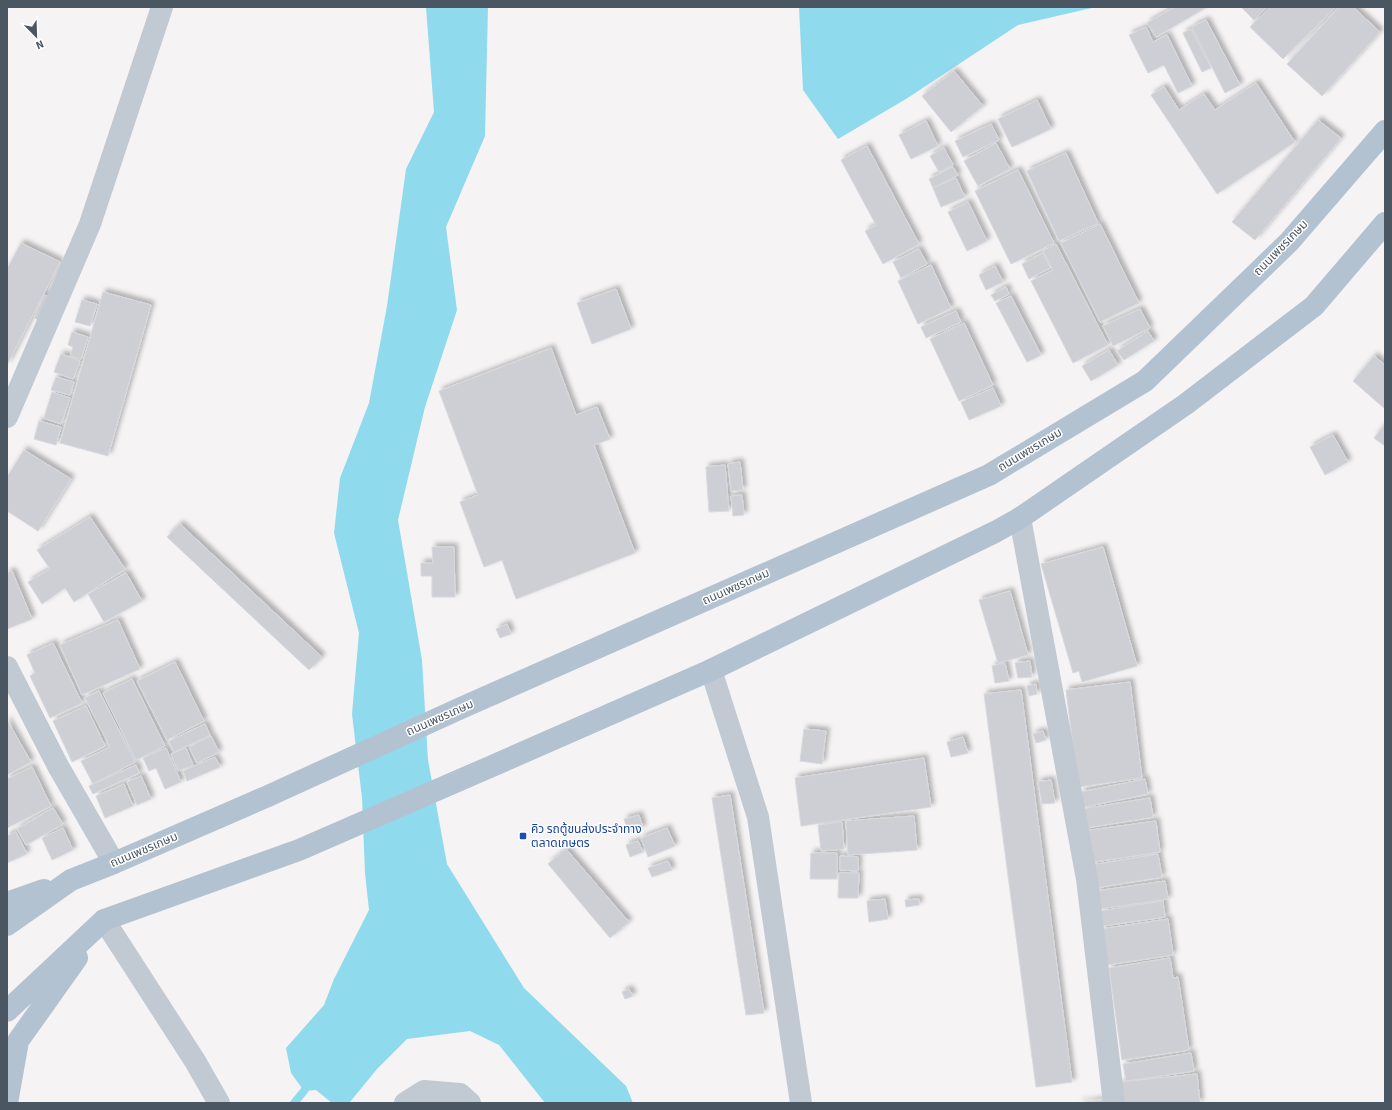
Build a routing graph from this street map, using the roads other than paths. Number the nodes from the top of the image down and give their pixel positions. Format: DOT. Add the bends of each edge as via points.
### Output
graph roads {
  1 [pos="162,7"];
  2 [pos="1385,131"];
  3 [pos="1385,223"];
  4 [pos="7,417"];
  5 [pos="1020,518"];
  6 [pos="7,667"];
  7 [pos="711,670"];
  8 [pos="114,863"];
  9 [pos="71,880"];
  10 [pos="7,903"];
  11 [pos="104,920"];
  12 [pos="7,925"];
  13 [pos="7,1011"];
  14 [pos="7,1103"];
  15 [pos="219,1103"];
  16 [pos="405,1103"];
  17 [pos="470,1103"];
  18 [pos="801,1103"];
  19 [pos="1114,1103"];
  1 -- 4 [label="street" via="90,224"];
  2 -- 8 [label="main road, ถนนเพชรเกษม" via="1289,242 1145,381 989,475"];
  3 -- 5 [label="main road" via="1314,306 1186,404"];
  5 -- 7 [label="main road"];
  5 -- 19 [label="street" via="1087,880"];
  6 -- 8 [label="street" via="58,766"];
  7 -- 11 [label="main road" via="299,850"];
  7 -- 18 [label="street" via="758,817"];
  8 -- 9 [label="main road, ถนนเพชรเกษม"];
  9 -- 10 [label="main road"];
  9 -- 12 [label="main road, ถนนเพชรเกษม"];
  11 -- 13 [label="main road"];
  11 -- 14 [label="main road" via="18,1041"];
  11 -- 15 [label="street" via="195,1061"];
  16 -- 17 [label="street" via="424,1091 460,1094"];
}
